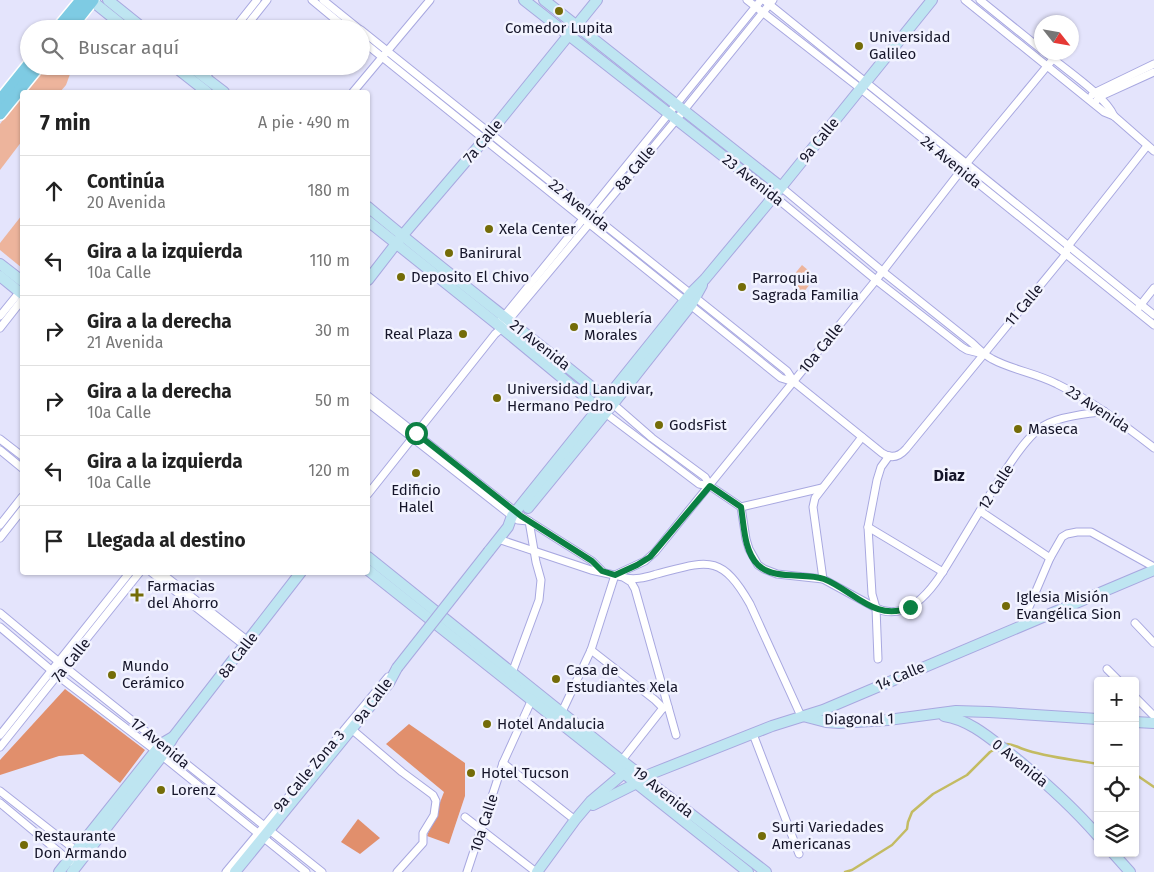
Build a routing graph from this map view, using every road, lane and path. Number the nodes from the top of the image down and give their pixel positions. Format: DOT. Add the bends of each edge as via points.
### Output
graph roads {
  1 [pos="89,0"];
  2 [pos="108,0"];
  3 [pos="257,0"];
  4 [pos="267,0"];
  5 [pos="312,0"];
  6 [pos="323,0"];
  7 [pos="430,0"];
  8 [pos="524,0"];
  9 [pos="544,0"];
  10 [pos="597,0"];
  11 [pos="747,0"];
  12 [pos="932,0"];
  13 [pos="965,0"];
  14 [pos="980,0"];
  15 [pos="767,1"];
  16 [pos="756,7"];
  17 [pos="763,13"];
  18 [pos="68,20"];
  19 [pos="76,20"];
  20 [pos="115,20"];
  21 [pos="133,20"];
  22 [pos="241,20"];
  23 [pos="251,20"];
  24 [pos="336,20"];
  25 [pos="348,20"];
  26 [pos="577,25"];
  27 [pos="569,35"];
  28 [pos="370,40"];
  29 [pos="1034,44"];
  30 [pos="370,45"];
  31 [pos="386,55"];
  32 [pos="1052,60"];
  33 [pos="1054,60"];
  34 [pos="1154,64"];
  35 [pos="1047,66"];
  36 [pos="1154,72"];
  37 [pos="370,73"];
  38 [pos="20,74"];
  39 [pos="32,75"];
  40 [pos="185,75"];
  41 [pos="204,75"];
  42 [pos="368,75"];
  43 [pos="863,86"];
  44 [pos="204,90"];
  45 [pos="222,90"];
  46 [pos="355,90"];
  47 [pos="1097,95"];
  48 [pos="1,96"];
  49 [pos="1091,101"];
  50 [pos="681,106"];
  51 [pos="0,114"];
  52 [pos="1114,116"];
  53 [pos="672,117"];
  54 [pos="487,136"];
  55 [pos="1147,146"];
  56 [pos="1154,151"];
  57 [pos="964,167"];
  58 [pos="781,187"];
  59 [pos="774,196"];
  60 [pos="370,209"];
  61 [pos="591,214"];
  62 [pos="586,221"];
  63 [pos="370,222"];
  64 [pos="399,240"];
  65 [pos="1068,246"];
  66 [pos="1066,254"];
  67 [pos="0,264"];
  68 [pos="882,271"];
  69 [pos="0,276"];
  70 [pos="370,277"];
  71 [pos="876,280"];
  72 [pos="1154,288"];
  73 [pos="20,289"];
  74 [pos="20,290"];
  75 [pos="20,293"];
  76 [pos="20,294"];
  77 [pos="691,299"];
  78 [pos="1138,307"];
  79 [pos="1154,315"];
  80 [pos="0,316"];
  81 [pos="501,325"];
  82 [pos="1154,325"];
  83 [pos="0,328"];
  84 [pos="983,354"];
  85 [pos="794,382"];
  86 [pos="370,398"];
  87 [pos="610,401"];
  88 [pos="370,404"];
  89 [pos="602,411"];
  90 [pos="1104,411"];
  91 [pos="414,435"];
  92 [pos="862,437"];
  93 [pos="0,439"];
  94 [pos="1154,448"];
  95 [pos="0,450"];
  96 [pos="20,454"];
  97 [pos="890,456"];
  98 [pos="20,466"];
  99 [pos="710,486"];
  100 [pos="822,488"];
  101 [pos="370,491"];
  102 [pos="20,500"];
  103 [pos="741,507"];
  104 [pos="980,511"];
  105 [pos="20,513"];
  106 [pos="519,517"];
  107 [pos="0,525"];
  108 [pos="868,528"];
  109 [pos="0,538"];
  110 [pos="498,539"];
  111 [pos="534,550"];
  112 [pos="1050,558"];
  113 [pos="370,559"];
  114 [pos="1154,568"];
  115 [pos="602,571"];
  116 [pos="370,572"];
  117 [pos="943,572"];
  118 [pos="128,575"];
  119 [pos="138,575"];
  120 [pos="155,575"];
  121 [pos="164,575"];
  122 [pos="299,575"];
  123 [pos="615,575"];
  124 [pos="623,577"];
  125 [pos="823,578"];
  126 [pos="876,608"];
  127 [pos="0,613"];
  128 [pos="1135,623"];
  129 [pos="0,626"];
  130 [pos="1021,626"];
  131 [pos="1154,642"];
  132 [pos="247,644"];
  133 [pos="591,650"];
  134 [pos="878,659"];
  135 [pos="58,662"];
  136 [pos="65,667"];
  137 [pos="51,669"];
  138 [pos="1107,669"];
  139 [pos="512,673"];
  140 [pos="58,676"];
  141 [pos="1115,677"];
  142 [pos="534,696"];
  143 [pos="1139,702"];
  144 [pos="665,708"];
  145 [pos="928,715"];
  146 [pos="801,716"];
  147 [pos="1154,716"];
  148 [pos="560,717"];
  149 [pos="1094,719"];
  150 [pos="1139,722"];
  151 [pos="1154,724"];
  152 [pos="350,727"];
  153 [pos="753,734"];
  154 [pos="0,735"];
  155 [pos="676,735"];
  156 [pos="0,747"];
  157 [pos="162,750"];
  158 [pos="622,760"];
  159 [pos="503,763"];
  160 [pos="624,774"];
  161 [pos="640,780"];
  162 [pos="0,791"];
  163 [pos="0,803"];
  164 [pos="586,809"];
  165 [pos="464,816"];
  166 [pos="575,820"];
  167 [pos="482,829"];
  168 [pos="1094,831"];
  169 [pos="263,832"];
  170 [pos="80,854"];
  171 [pos="798,854"];
  172 [pos="1117,857"];
  173 [pos="72,866"];
  174 [pos="765,871"];
  175 [pos="59,872"];
  176 [pos="226,872"];
  177 [pos="235,872"];
  178 [pos="306,872"];
  179 [pos="322,872"];
  180 [pos="398,872"];
  181 [pos="467,872"];
  182 [pos="536,872"];
  183 [pos="748,872"];
  184 [pos="1130,872"];
  1 -- 18 [label="main road"];
  1 -- 19 [label="main road"];
  1 -- 20 [label="street"];
  2 -- 21 [label="street"];
  3 -- 22 [label="street"];
  4 -- 23 [label="street"];
  5 -- 24 [label="street"];
  6 -- 25 [label="street, 22 Avenida"];
  7 -- 31 [label="street"];
  8 -- 27 [label="street, 23 Avenida"];
  9 -- 26 [label="street, 23 Avenida"];
  10 -- 26 [label="street, 7a Calle"];
  11 -- 16 [label="street, 24 Avenida"];
  12 -- 43 [label="street, 9a Calle"];
  13 -- 35 [label="street"];
  14 -- 29 [label="street"];
  15 -- 16 [label="street, 8a Calle"];
  15 -- 17 [label="street, 8a Calle"];
  15 -- 43 [label="street, 24 Avenida"];
  16 -- 17 [label="street, 24 Avenida"];
  16 -- 50 [label="street, 8a Calle"];
  17 -- 43 [label="street, 24 Avenida"];
  17 -- 50 [label="street, 8a Calle"];
  26 -- 27 [label="street, 7a Calle"];
  26 -- 50 [label="street, 23 Avenida"];
  27 -- 53 [label="street, 23 Avenida"];
  27 -- 54 [label="street, 7a Calle"];
  28 -- 31 [label="street, 22 Avenida"];
  30 -- 31 [label="street, 22 Avenida"];
  31 -- 37 [label="street"];
  31 -- 54 [label="street, 22 Avenida"];
  32 -- 35 [label="street, 10a Calle"];
  33 -- 47 [label="street"];
  34 -- 47 [label="street"];
  35 -- 49 [label="street"];
  35 -- 57 [label="street, 10a Calle"];
  36 -- 47 [label="street"];
  38 -- 48 [label="main road"];
  39 -- 51 [label="main road"];
  40 -- 44 [label="street"];
  41 -- 45 [label="street"];
  42 -- 46 [label="street"];
  43 -- 57 [label="street, 24 Avenida"];
  43 -- 58 [label="street, 9a Calle"];
  47 -- 49 [label="street"];
  47 -- 52 [label="street"];
  49 -- 52 [label="street"];
  50 -- 53 [label="street, 8a Calle"];
  50 -- 58 [label="street, 23 Avenida"];
  52 -- 55 [label="street"];
  53 -- 59 [label="street, 23 Avenida"];
  53 -- 61 [label="street, 8a Calle"];
  54 -- 61 [label="street, 22 Avenida"];
  54 -- 62 [label="street, 22 Avenida"];
  54 -- 64 [label="street, 7a Calle"];
  55 -- 56 [label="street"];
  55 -- 65 [label="street, 11 Calle"];
  57 -- 65 [label="street, 24 Avenida"];
  57 -- 66 [label="street, 24 Avenida"];
  57 -- 68 [label="street, 10a Calle"];
  58 -- 59 [label="street, 9a Calle"];
  58 -- 68 [label="street, 23 Avenida"];
  59 -- 71 [label="street, 23 Avenida"];
  59 -- 77 [label="street, 9a Calle"];
  60 -- 64 [label="street, 21 Avenida"];
  61 -- 62 [label="street, 8a Calle"];
  61 -- 77 [label="street, 22 Avenida"];
  62 -- 77 [label="street, 22 Avenida"];
  62 -- 81 [label="street, 8a Calle"];
  63 -- 64 [label="street, 21 Avenida"];
  64 -- 70 [label="street, 7a Calle"];
  64 -- 81 [label="street, 21 Avenida"];
  65 -- 66 [label="street, 11 Calle"];
  65 -- 78 [label="street, 24 Avenida"];
  66 -- 78 [label="street, 24 Avenida"];
  66 -- 84 [label="street, 11 Calle"];
  67 -- 73 [label="street"];
  68 -- 71 [label="street, 10a Calle"];
  68 -- 84 [label="street, 23 Avenida"];
  69 -- 74 [label="street"];
  71 -- 84 [label="street, 23 Avenida" via="962,347"];
  71 -- 85 [label="street, 10a Calle"];
  72 -- 78 [label="street"];
  75 -- 80 [label="street"];
  76 -- 83 [label="street"];
  77 -- 85 [label="street, 22 Avenida" via="781,378"];
  77 -- 87 [label="street, 9a Calle"];
  78 -- 79 [label="street, 24 Avenida"];
  78 -- 82 [label="street, 24 Avenida"];
  81 -- 87 [label="street, 21 Avenida" via="541,344"];
  81 -- 89 [label="street, 21 Avenida"];
  81 -- 91 [label="street, 8a Calle"];
  84 -- 90 [label="street, 23 Avenida" via="1056,383"];
  84 -- 97 [label="street, 11 Calle" via="906,449 900,455"];
  85 -- 92 [label="street, 22 Avenida"];
  85 -- 99 [label="street, 10a Calle"];
  86 -- 91 [label="street"];
  87 -- 89 [label="street, 9a Calle"];
  87 -- 99 [label="street, 21 Avenida" via="652,438 705,477"];
  88 -- 91 [label="street"];
  89 -- 99 [label="street, 21 Avenida" via="699,484"];
  89 -- 106 [label="street, 9a Calle"];
  90 -- 94 [label="street, 23 Avenida"];
  90 -- 104 [label="street, 12 Calle" via="1056,420 1039,429 1014,458"];
  91 -- 101 [label="street, 8a Calle"];
  91 -- 106 [label="street"];
  92 -- 97 [label="street, 22 Avenida"];
  92 -- 100 [label="street"];
  93 -- 96 [label="street"];
  95 -- 98 [label="street"];
  97 -- 108 [label="street, 11 Calle" via="881,467 877,480"];
  99 -- 103 [label="street, 21 Avenida"];
  99 -- 123 [label="street, 10a Calle" via="650,557"];
  100 -- 103 [label="street"];
  100 -- 125 [label="street" via="813,507"];
  102 -- 107 [label="street"];
  103 -- 125 [label="street" via="746,539 758,565 777,574"];
  104 -- 112 [label="street"];
  104 -- 117 [label="street, 12 Calle"];
  105 -- 109 [label="street"];
  106 -- 110 [label="street, 9a Calle"];
  106 -- 111 [label="street"];
  106 -- 115 [label="street" via="592,561"];
  108 -- 117 [label="street"];
  108 -- 126 [label="street, 11 Calle" via="872,594"];
  110 -- 111 [label="street"];
  110 -- 152 [label="street, 9a Calle, bridge" via="395,670 389,683"];
  111 -- 115 [label="street"];
  111 -- 139 [label="street" via="542,589"];
  112 -- 114 [label="street" via="1065,535 1091,532"];
  112 -- 130 [label="street"];
  113 -- 139 [label="street, 19 Avenida"];
  114 -- 130 [label="street, 14 Calle"];
  115 -- 123 [label="street"];
  116 -- 142 [label="street, 19 Avenida"];
  117 -- 126 [label="street, 12 Calle" via="917,602 897,612"];
  118 -- 135 [label="street, 7a Calle"];
  119 -- 136 [label="street, 7a Calle"];
  120 -- 132 [label="street"];
  121 -- 132 [label="street"];
  122 -- 132 [label="street, 8a Calle"];
  123 -- 124 [label="street"];
  123 -- 133 [label="street"];
  124 -- 144 [label="street" via="635,589"];
  124 -- 146 [label="street" via="642,578 702,564 713,565 730,574 750,604"];
  125 -- 126 [label="street"];
  126 -- 134 [label="street, 11 Calle"];
  127 -- 135 [label="street, 17 Avenida"];
  128 -- 131 [label="street"];
  129 -- 137 [label="street, 17 Avenida"];
  130 -- 146 [label="street, 14 Calle" via="823,710"];
  132 -- 157 [label="street, 8a Calle"];
  133 -- 144 [label="street"];
  133 -- 148 [label="street"];
  135 -- 136 [label="street, 17 Avenida"];
  135 -- 137 [label="street, 7a Calle"];
  136 -- 140 [label="street, 7a Calle"];
  136 -- 157 [label="street, 17 Avenida"];
  137 -- 140 [label="street, 17 Avenida"];
  137 -- 154 [label="street, 7a Calle"];
  138 -- 141 [label="street"];
  139 -- 142 [label="street, 19 Avenida"];
  140 -- 156 [label="street, 7a Calle"];
  140 -- 157 [label="street, 17 Avenida"];
  142 -- 148 [label="street, 19 Avenida"];
  142 -- 159 [label="street, 10a Calle"];
  143 -- 147 [label="street"];
  144 -- 155 [label="street"];
  144 -- 158 [label="street"];
  145 -- 146 [label="street, Diagonal 1" via="839,723"];
  145 -- 149 [label="street, Diagonal 1" via="956,711"];
  145 -- 168 [label="street, 0 Avenida" via="957,718 986,735 1072,806"];
  146 -- 153 [label="street, 14 Calle"];
  148 -- 158 [label="street, 19 Avenida"];
  148 -- 160 [label="street, 19 Avenida"];
  150 -- 151 [label="street"];
  152 -- 169 [label="street, 9a Calle"];
  152 -- 180 [label="street" via="433,795 437,805 423,833 422,844"];
  153 -- 161 [label="street, 14 Calle"];
  153 -- 171 [label="street"];
  157 -- 169 [label="street, 17 Avenida"];
  157 -- 170 [label="street, 8a Calle"];
  158 -- 161 [label="street, 19 Avenida"];
  159 -- 166 [label="street"];
  159 -- 167 [label="street, 10a Calle"];
  160 -- 161 [label="street, 19 Avenida"];
  160 -- 164 [label="street, 14 Calle"];
  161 -- 164 [label="street, 14 Calle"];
  161 -- 174 [label="street, 19 Avenida"];
  161 -- 183 [label="street, 19 Avenida"];
  162 -- 170 [label="street"];
  163 -- 173 [label="street"];
  164 -- 166 [label="street, 14 Calle"];
  165 -- 167 [label="street"];
  166 -- 182 [label="street, 14 Calle"];
  167 -- 181 [label="street, 10a Calle"];
  167 -- 182 [label="street"];
  169 -- 176 [label="street"];
  169 -- 177 [label="street, 9a Calle"];
  169 -- 178 [label="street, 17 Avenida"];
  169 -- 179 [label="street, 17 Avenida"];
  170 -- 173 [label="street, 8a Calle"];
  172 -- 184 [label="street"];
  173 -- 175 [label="street, 8a Calle"];
}
